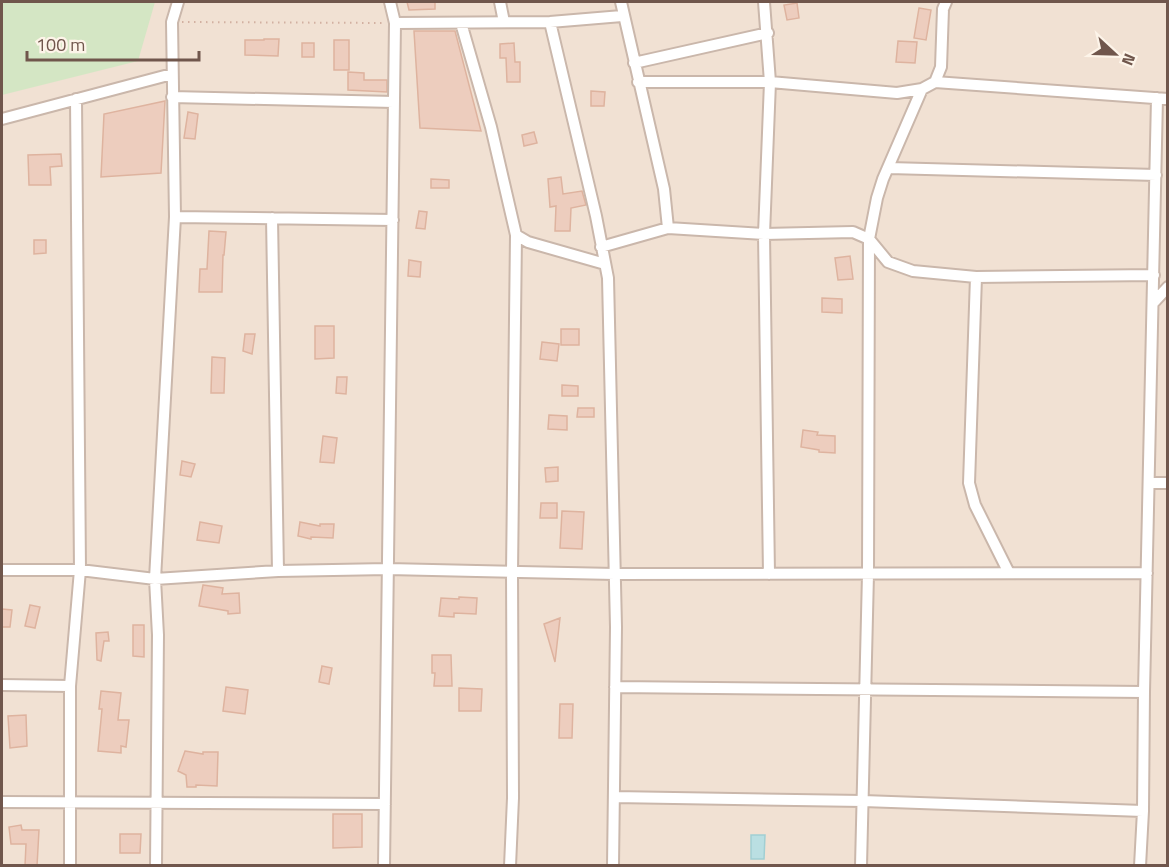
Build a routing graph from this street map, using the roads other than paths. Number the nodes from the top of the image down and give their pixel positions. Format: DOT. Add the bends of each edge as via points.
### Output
graph roads {
  1 [pos="178,2"];
  2 [pos="390,2"];
  3 [pos="500,2"];
  4 [pos="621,2"];
  5 [pos="764,2"];
  6 [pos="946,2"];
  7 [pos="622,16"];
  8 [pos="504,22"];
  9 [pos="550,22"];
  10 [pos="395,23"];
  11 [pos="461,23"];
  12 [pos="768,33"];
  13 [pos="634,63"];
  14 [pos="172,74"];
  15 [pos="638,82"];
  16 [pos="770,82"];
  17 [pos="935,82"];
  18 [pos="922,89"];
  19 [pos="172,97"];
  20 [pos="76,99"];
  21 [pos="1162,99"];
  22 [pos="394,102"];
  23 [pos="2,119"];
  24 [pos="889,168"];
  25 [pos="1156,175"];
  26 [pos="175,217"];
  27 [pos="272,218"];
  28 [pos="393,220"];
  29 [pos="668,228"];
  30 [pos="764,234"];
  31 [pos="516,235"];
  32 [pos="869,239"];
  33 [pos="601,247"];
  34 [pos="605,264"];
  35 [pos="1154,275"];
  36 [pos="976,277"];
  37 [pos="1167,286"];
  38 [pos="1154,302"];
  39 [pos="1149,483"];
  40 [pos="1167,483"];
  41 [pos="388,569"];
  42 [pos="2,570"];
  43 [pos="80,570"];
  44 [pos="278,571"];
  45 [pos="512,572"];
  46 [pos="1009,573"];
  47 [pos="1147,573"];
  48 [pos="615,574"];
  49 [pos="769,574"];
  50 [pos="868,574"];
  51 [pos="154,579"];
  52 [pos="2,685"];
  53 [pos="70,686"];
  54 [pos="615,687"];
  55 [pos="867,690"];
  56 [pos="1144,692"];
  57 [pos="614,796"];
  58 [pos="157,801"];
  59 [pos="863,801"];
  60 [pos="2,802"];
  61 [pos="70,802"];
  62 [pos="385,804"];
  63 [pos="1143,811"];
  64 [pos="70,866"];
  65 [pos="156,866"];
  66 [pos="384,866"];
  67 [pos="510,866"];
  68 [pos="613,866"];
  69 [pos="861,866"];
  70 [pos="1140,866"];
  1 -- 14 [label="street" via="172,22"];
  2 -- 10 [label="street"];
  3 -- 8 [label="street"];
  4 -- 7 [label="street"];
  5 -- 12 [label="street"];
  6 -- 17 [label="street"];
  7 -- 9 [label="street"];
  7 -- 13 [label="street"];
  8 -- 9 [label="street"];
  8 -- 11 [label="street"];
  9 -- 33 [label="street"];
  10 -- 11 [label="street"];
  10 -- 22 [label="street"];
  11 -- 31 [label="street"];
  12 -- 13 [label="street"];
  12 -- 16 [label="street"];
  13 -- 15 [label="street"];
  14 -- 19 [label="street"];
  14 -- 20 [label="street"];
  15 -- 16 [label="street"];
  15 -- 29 [label="street" via="664,189"];
  16 -- 18 [label="street" via="897,93"];
  16 -- 30 [label="street"];
  17 -- 18 [label="street"];
  17 -- 21 [label="street"];
  18 -- 24 [label="street"];
  19 -- 22 [label="street"];
  19 -- 26 [label="street"];
  20 -- 23 [label="street"];
  20 -- 43 [label="street"];
  21 -- 25 [label="street"];
  22 -- 28 [label="street"];
  24 -- 25 [label="street"];
  24 -- 32 [label="street" via="877,198"];
  25 -- 35 [label="street"];
  26 -- 27 [label="street"];
  26 -- 51 [label="street"];
  27 -- 28 [label="street"];
  27 -- 44 [label="street"];
  28 -- 41 [label="street"];
  29 -- 30 [label="street"];
  29 -- 33 [label="street"];
  30 -- 32 [label="street" via="854,232"];
  30 -- 49 [label="street"];
  31 -- 34 [label="street"];
  31 -- 45 [label="street"];
  32 -- 36 [label="street" via="888,262 913,271"];
  32 -- 50 [label="street"];
  33 -- 34 [label="street"];
  34 -- 48 [label="street"];
  35 -- 36 [label="street"];
  35 -- 38 [label="street"];
  36 -- 46 [label="street" via="969,483 975,505"];
  37 -- 38 [label="street"];
  38 -- 39 [label="street"];
  39 -- 40 [label="street"];
  39 -- 47 [label="street"];
  41 -- 44 [label="street"];
  41 -- 45 [label="street"];
  41 -- 62 [label="street"];
  42 -- 43 [label="street"];
  43 -- 51 [label="street"];
  43 -- 53 [label="street"];
  44 -- 51 [label="street"];
  45 -- 48 [label="street"];
  45 -- 67 [label="street"];
  46 -- 47 [label="street"];
  46 -- 50 [label="street"];
  47 -- 56 [label="street"];
  48 -- 49 [label="street"];
  48 -- 54 [label="street"];
  49 -- 50 [label="street"];
  50 -- 55 [label="street"];
  51 -- 58 [label="street" via="158,635"];
  52 -- 53 [label="street"];
  53 -- 61 [label="street"];
  54 -- 55 [label="street"];
  54 -- 57 [label="street"];
  55 -- 56 [label="street"];
  55 -- 59 [label="street"];
  56 -- 63 [label="street"];
  57 -- 59 [label="street"];
  57 -- 68 [label="street"];
  58 -- 61 [label="street"];
  58 -- 62 [label="street"];
  58 -- 65 [label="street"];
  59 -- 63 [label="street"];
  59 -- 69 [label="street"];
  60 -- 61 [label="street"];
  61 -- 64 [label="street"];
  62 -- 66 [label="street"];
  63 -- 70 [label="street"];
}
